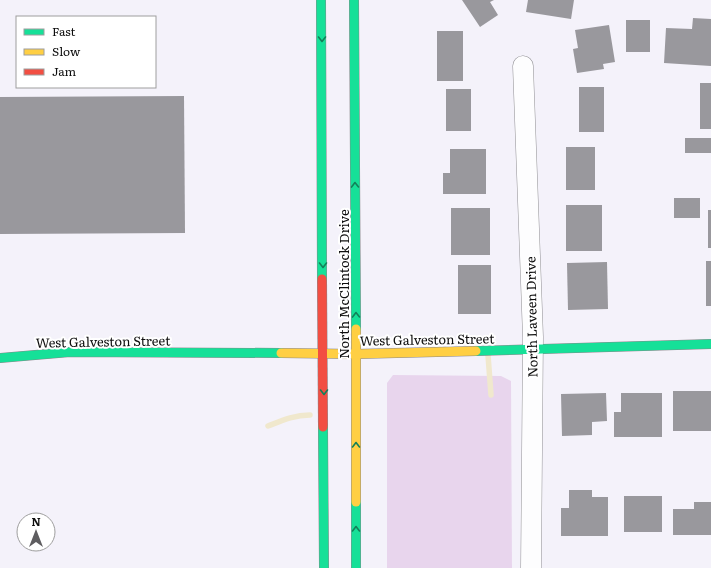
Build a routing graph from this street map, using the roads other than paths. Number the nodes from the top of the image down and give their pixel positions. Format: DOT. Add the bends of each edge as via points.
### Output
graph roads {
  1 [pos="321,0"];
  2 [pos="354,0"];
  3 [pos="523,66"];
  4 [pos="711,344"];
  5 [pos="532,349"];
  6 [pos="324,353"];
  7 [pos="356,354"];
  8 [pos="0,358"];
  9 [pos="324,568"];
  10 [pos="356,568"];
  11 [pos="531,568"];
  1 -- 6 [label="main road, North McClintock Drive, one-way"];
  7 -- 2 [label="main road, North McClintock Drive, one-way"];
  3 -- 5 [label="street, North Laveen Drive"];
  4 -- 5 [label="main road, West Galveston Street"];
  5 -- 7 [label="main road, West Galveston Street"];
  5 -- 11 [label="street, North Laveen Drive"];
  6 -- 7 [label="main road, West Galveston Street"];
  6 -- 8 [label="main road, West Galveston Street" via="70,352"];
  6 -- 9 [label="main road, North McClintock Drive, one-way"];
  10 -- 7 [label="main road, North McClintock Drive, one-way"];
}
